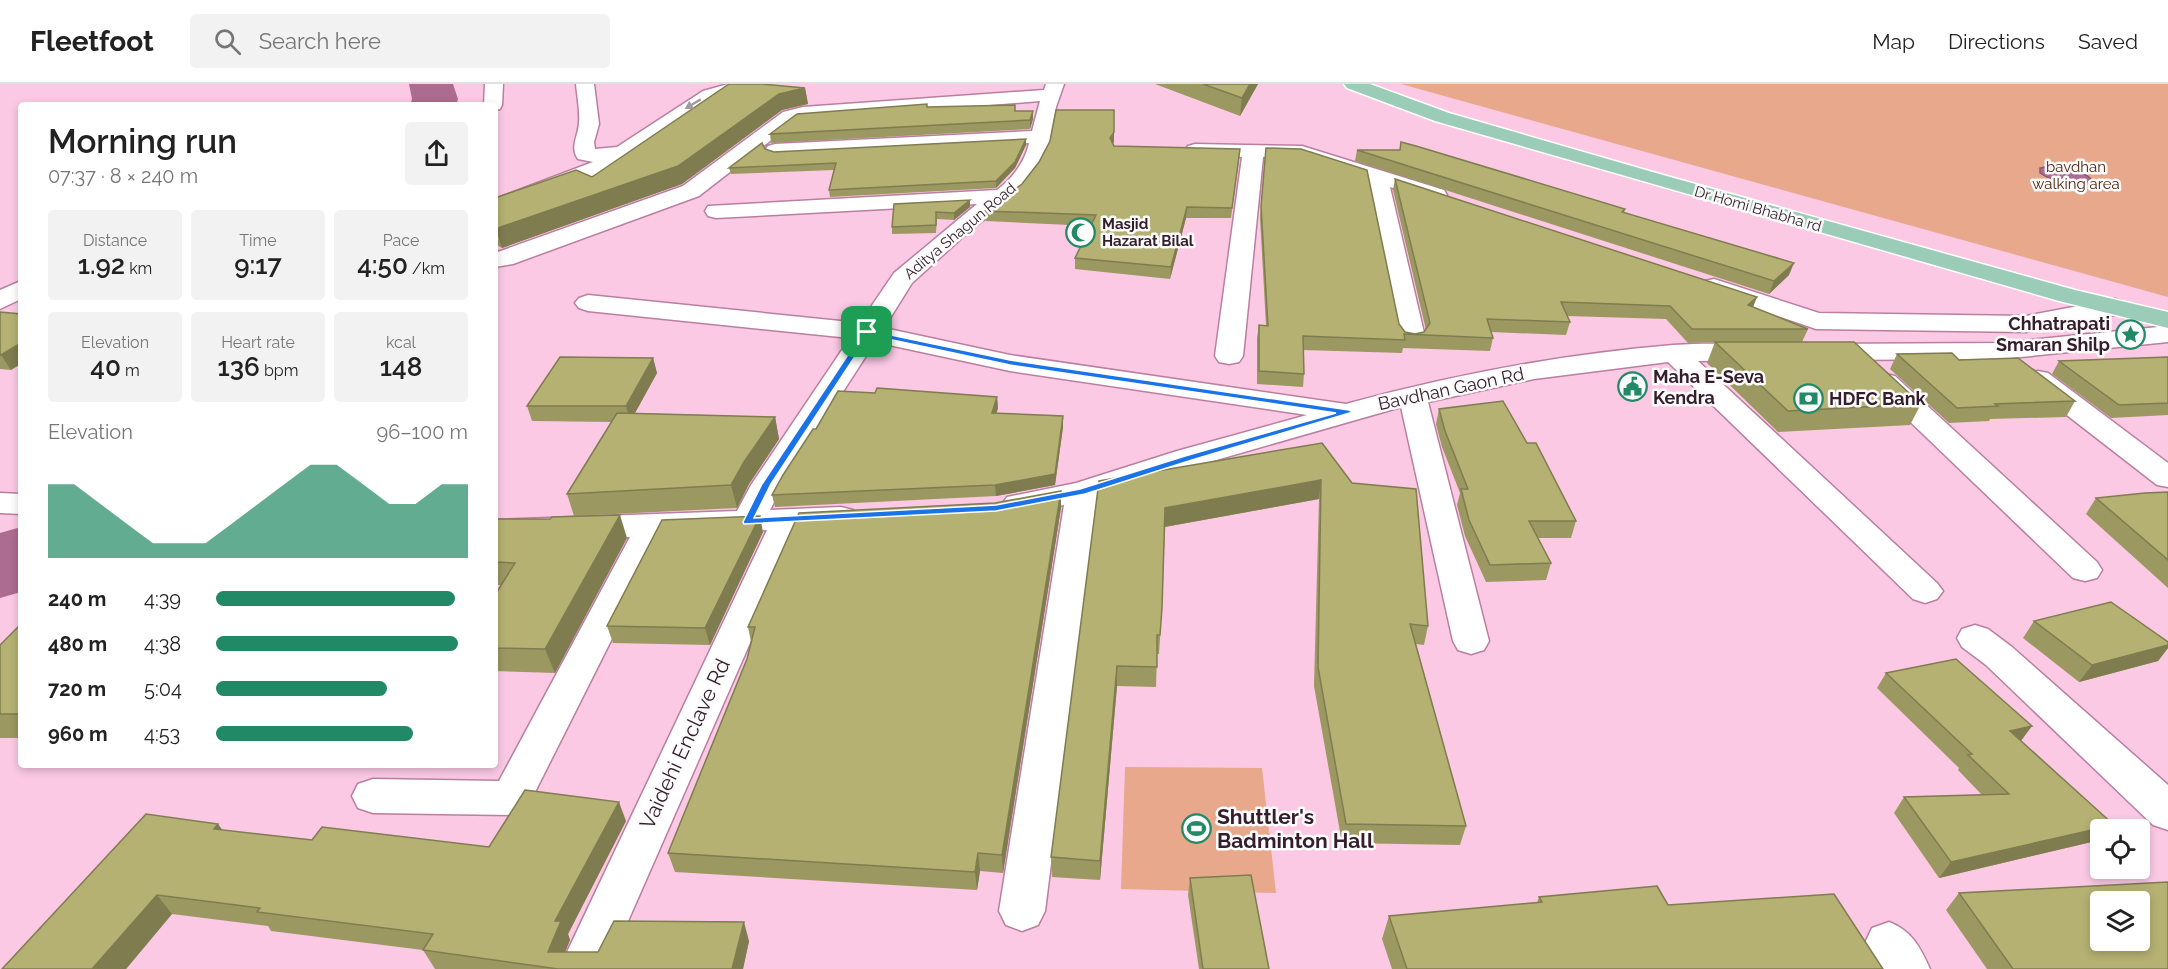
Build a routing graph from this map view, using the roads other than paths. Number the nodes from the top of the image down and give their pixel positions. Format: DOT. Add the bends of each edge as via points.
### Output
graph roads {
  1 [pos="494,84"];
  2 [pos="585,84"];
  3 [pos="747,84"];
  4 [pos="1353,84"];
  5 [pos="1053,90"];
  6 [pos="493,102"];
  7 [pos="1040,137"];
  8 [pos="775,150"];
  9 [pos="1170,150"];
  10 [pos="623,151"];
  11 [pos="1253,152"];
  12 [pos="1377,176"];
  13 [pos="1002,196"];
  14 [pos="1456,202"];
  15 [pos="498,206"];
  16 [pos="716,210"];
  17 [pos="498,260"];
  18 [pos="1693,279"];
  19 [pos="18,290"];
  20 [pos="0,301"];
  21 [pos="588,303"];
  22 [pos="2115,307"];
  23 [pos="867,332"];
  24 [pos="2165,333"];
  25 [pos="1412,337"];
  26 [pos="2001,351"];
  27 [pos="1852,352"];
  28 [pos="1674,353"];
  29 [pos="1229,356"];
  30 [pos="1413,397"];
  31 [pos="1349,412"];
  32 [pos="2168,478"];
  33 [pos="1082,492"];
  34 [pos="996,508"];
  35 [pos="869,515"];
  36 [pos="788,520"];
  37 [pos="748,522"];
  38 [pos="653,525"];
  39 [pos="498,530"];
  40 [pos="2085,570"];
  41 [pos="1925,591"];
  42 [pos="1975,638"];
  43 [pos="1471,640"];
  44 [pos="374,796"];
  45 [pos="2168,813"];
  46 [pos="1022,911"];
  47 [pos="583,969"];
  1 -- 6 [label="street"];
  2 -- 10 [label="street" via="589,124 585,155"];
  3 -- 10 [label="street, one-way" via="709,95"];
  4 -- 22 [label="main road, Dr Homi Bhabha rd" via="1442,117"];
  5 -- 7 [label="street, Aditya Shagun Road"];
  5 -- 17 [label="street" via="790,116 691,191"];
  7 -- 8 [label="street"];
  7 -- 13 [label="street, Aditya Shagun Road" via="1030,167"];
  9 -- 11 [label="street"];
  10 -- 15 [label="street" via="578,176"];
  11 -- 12 [label="street" via="1302,152"];
  11 -- 29 [label="street"];
  12 -- 14 [label="street"];
  12 -- 25 [label="street"];
  13 -- 16 [label="street"];
  13 -- 23 [label="street, Aditya Shagun Road" via="903,278"];
  18 -- 22 [label="street" via="1816,321 2026,324"];
  19 -- 20 [label="street"];
  21 -- 23 [label="street"];
  22 -- 24 [label="main road, Dr Homi Bhabha rd"];
  23 -- 31 [label="street" via="1010,363"];
  23 -- 37 [label="street, Aditya Shagun Road" via="767,484"];
  24 -- 26 [label="street, Bavdhan Gaon Rd"];
  26 -- 27 [label="street, Bavdhan Gaon Rd"];
  26 -- 32 [label="street"];
  27 -- 28 [label="street, Bavdhan Gaon Rd"];
  27 -- 40 [label="street"];
  28 -- 30 [label="street, Bavdhan Gaon Rd" via="1534,371"];
  28 -- 41 [label="street"];
  30 -- 31 [label="street, Bavdhan Gaon Rd"];
  30 -- 43 [label="street"];
  31 -- 33 [label="street, Bavdhan Gaon Rd"];
  33 -- 34 [label="street, Bavdhan Gaon Rd"];
  33 -- 46 [label="street"];
  35 -- 36 [label="street"];
  36 -- 37 [label="street"];
  36 -- 47 [label="street, Vaidehi Enclave Rd"];
  37 -- 38 [label="street"];
  38 -- 39 [label="street"];
  38 -- 44 [label="street" via="511,798"];
  42 -- 45 [label="street"];
}
